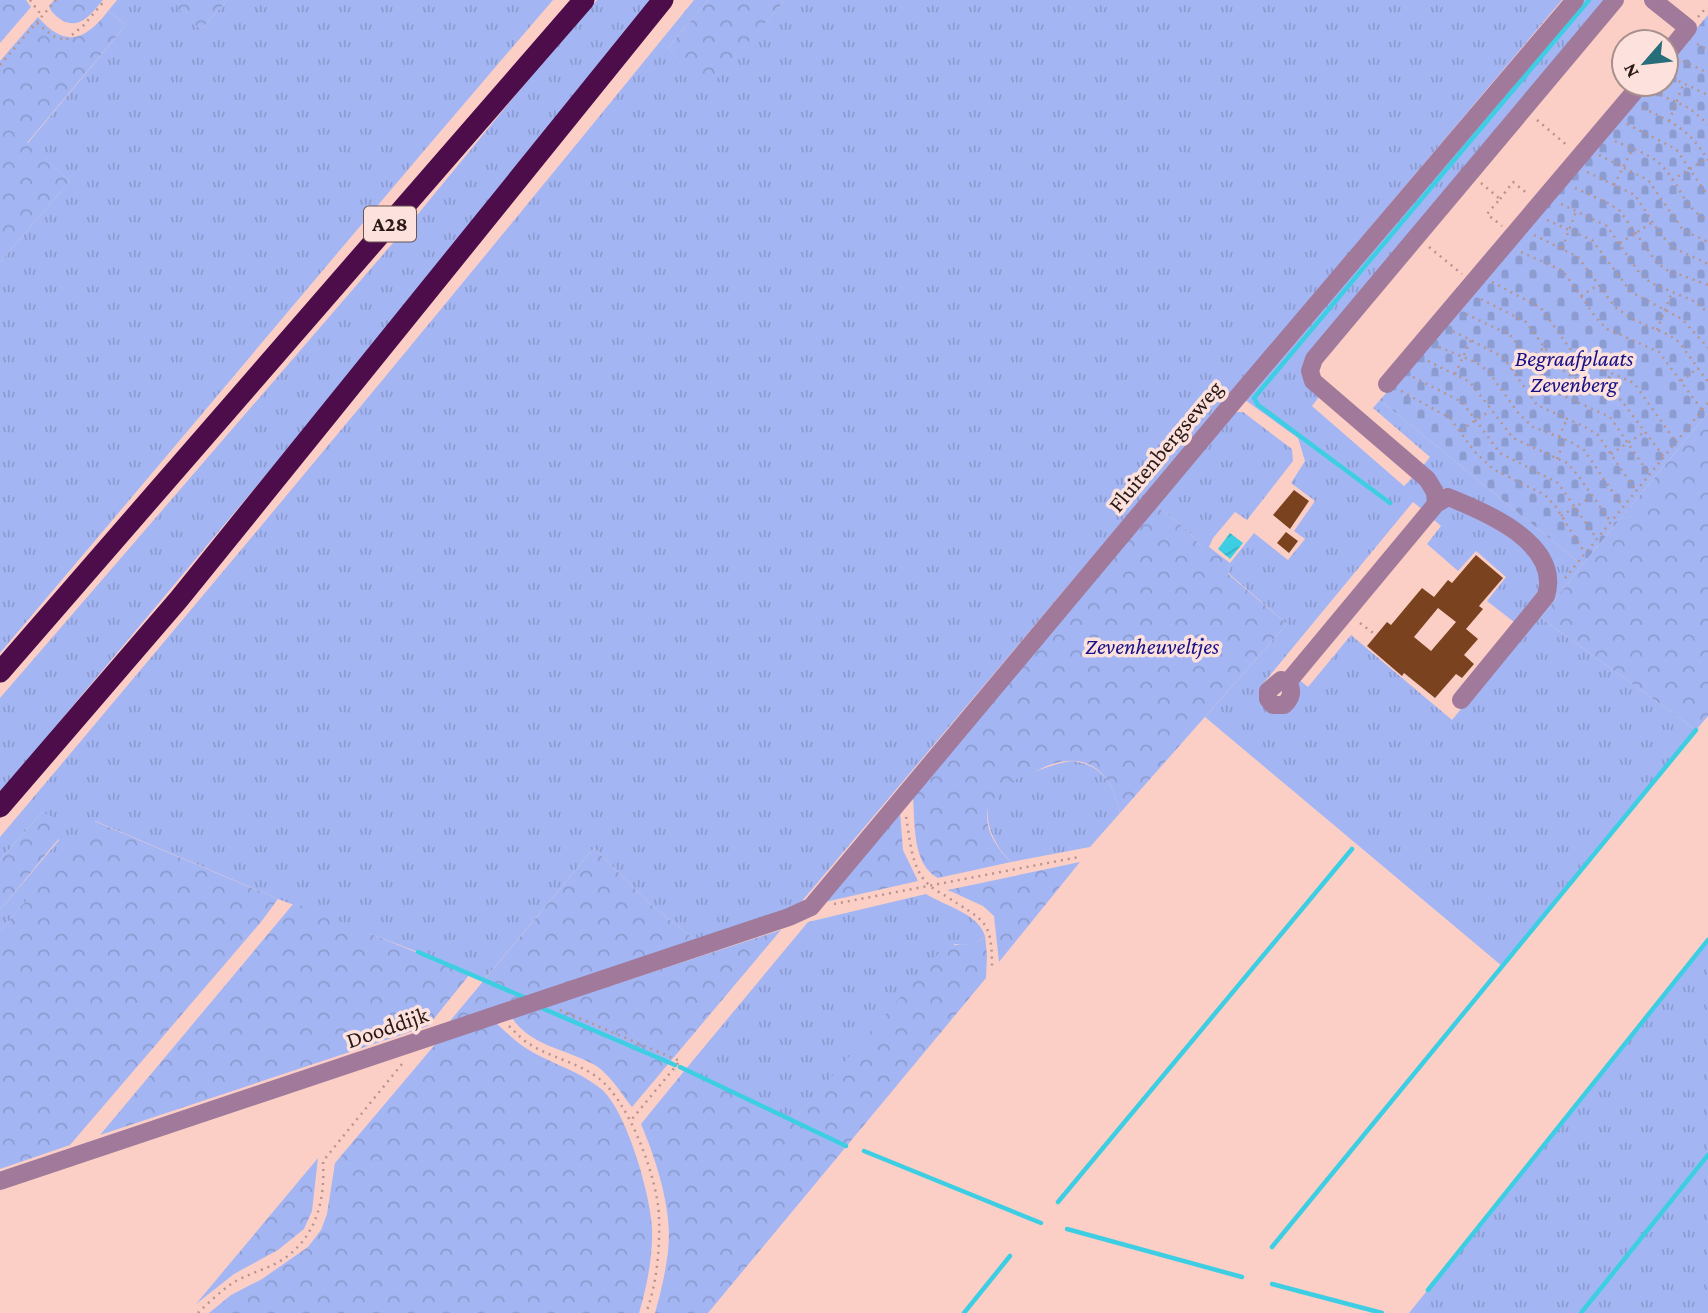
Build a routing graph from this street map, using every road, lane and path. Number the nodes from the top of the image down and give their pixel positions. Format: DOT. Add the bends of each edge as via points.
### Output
graph roads {
  1 [pos="30,0"];
  2 [pos="56,0"];
  3 [pos="105,0"];
  4 [pos="584,0"];
  5 [pos="663,0"];
  6 [pos="1575,0"];
  7 [pos="1615,0"];
  8 [pos="1653,0"];
  9 [pos="42,16"];
  10 [pos="37,23"];
  11 [pos="1680,37"];
  12 [pos="1680,60"];
  13 [pos="0,65"];
  14 [pos="1708,73"];
  15 [pos="1680,82"];
  16 [pos="1683,84"];
  17 [pos="1708,95"];
  18 [pos="1629,98"];
  19 [pos="1668,98"];
  20 [pos="1627,101"];
  21 [pos="1676,102"];
  22 [pos="1523,109"];
  23 [pos="1612,118"];
  24 [pos="1669,121"];
  25 [pos="1708,124"];
  26 [pos="1599,134"];
  27 [pos="1632,149"];
  28 [pos="1579,157"];
  29 [pos="1707,159"];
  30 [pos="1623,167"];
  31 [pos="1690,169"];
  32 [pos="1469,174"];
  33 [pos="1559,180"];
  34 [pos="1672,180"];
  35 [pos="1614,185"];
  36 [pos="1708,196"];
  37 [pos="1500,199"];
  38 [pos="1539,205"];
  39 [pos="1577,211"];
  40 [pos="1708,220"];
  41 [pos="1653,222"];
  42 [pos="1570,230"];
  43 [pos="1636,233"];
  44 [pos="1512,236"];
  45 [pos="1417,237"];
  46 [pos="1708,242"];
  47 [pos="1620,243"];
  48 [pos="1562,248"];
  49 [pos="1708,264"];
  50 [pos="1472,283"];
  51 [pos="1598,285"];
  52 [pos="1708,285"];
  53 [pos="1672,292"];
  54 [pos="1581,296"];
  55 [pos="1451,307"];
  56 [pos="1665,310"];
  57 [pos="1708,313"];
  58 [pos="1438,323"];
  59 [pos="1657,330"];
  60 [pos="1471,340"];
  61 [pos="1418,347"];
  62 [pos="1545,348"];
  63 [pos="1708,348"];
  64 [pos="1463,357"];
  65 [pos="1529,359"];
  66 [pos="1699,368"];
  67 [pos="1513,370"];
  68 [pos="1611,373"];
  69 [pos="1455,374"];
  70 [pos="1392,377"];
  71 [pos="1681,381"];
  72 [pos="1708,382"];
  73 [pos="1603,391"];
  74 [pos="1708,403"];
  75 [pos="1492,410"];
  76 [pos="1702,410"];
  77 [pos="1566,419"];
  78 [pos="1476,421"];
  79 [pos="1461,430"];
  80 [pos="1646,431"];
  81 [pos="1559,437"];
  82 [pos="1565,439"];
  83 [pos="1676,442"];
  84 [pos="1629,443"];
  85 [pos="1611,454"];
  86 [pos="1664,457"];
  87 [pos="1557,458"];
  88 [pos="1650,474"];
  89 [pos="1636,491"];
  90 [pos="1592,496"];
  91 [pos="1436,504"];
  92 [pos="1576,507"];
  93 [pos="1623,507"];
  94 [pos="1561,516"];
  95 [pos="1611,522"];
  96 [pos="1597,539"];
  97 [pos="1585,553"];
  98 [pos="1548,589"];
  99 [pos="1346,612"];
  100 [pos="1376,635"];
  101 [pos="0,672"];
  102 [pos="1288,682"];
  103 [pos="1461,700"];
  104 [pos="902,797"];
  105 [pos="0,807"];
  106 [pos="1079,857"];
  107 [pos="929,885"];
  108 [pos="834,904"];
  109 [pos="789,918"];
  110 [pos="992,967"];
  111 [pos="541,1002"];
  112 [pos="500,1016"];
  113 [pos="402,1064"];
  114 [pos="631,1120"];
  115 [pos="0,1181"];
  116 [pos="198,1313"];
  117 [pos="646,1313"];
  1 -- 9 [label="path"];
  2 -- 9 [label="path"];
  3 -- 10 [label="path" via="66,40"];
  4 -- 101 [label="highway, A28"];
  5 -- 105 [label="highway" via="179,599"];
  6 -- 104 [label="street, Fluitenbergseweg"];
  7 -- 22 [label="street"];
  8 -- 11 [label="street" via="1688,28"];
  9 -- 10 [label="path"];
  10 -- 13 [label="path"];
  12 -- 14 [label="path"];
  15 -- 16 [label="path"];
  16 -- 17 [label="path"];
  16 -- 21 [label="path"];
  18 -- 20 [label="street"];
  19 -- 21 [label="path"];
  20 -- 23 [label="street"];
  20 -- 24 [label="path"];
  21 -- 24 [label="path"];
  21 -- 25 [label="path"];
  22 -- 28 [label="path"];
  22 -- 32 [label="street"];
  23 -- 26 [label="street"];
  23 -- 31 [label="path" via="1670,144"];
  24 -- 29 [label="path" via="1689,134"];
  26 -- 27 [label="path"];
  26 -- 28 [label="street"];
  27 -- 30 [label="path"];
  27 -- 34 [label="path" via="1658,162"];
  28 -- 30 [label="path"];
  28 -- 33 [label="street"];
  28 -- 35 [label="path"];
  29 -- 31 [label="path"];
  30 -- 35 [label="path"];
  30 -- 46 [label="path" via="1648,180 1683,230"];
  31 -- 34 [label="path"];
  31 -- 36 [label="path"];
  32 -- 37 [label="path"];
  32 -- 45 [label="street"];
  33 -- 38 [label="street"];
  33 -- 43 [label="path" via="1616,208"];
  34 -- 40 [label="path" via="1692,210"];
  35 -- 41 [label="path" via="1640,199"];
  37 -- 38 [label="path" via="1513,182"];
  37 -- 44 [label="path" via="1488,214"];
  38 -- 39 [label="path"];
  38 -- 42 [label="path"];
  38 -- 44 [label="street"];
  39 -- 42 [label="path"];
  39 -- 47 [label="path" via="1607,226"];
  41 -- 43 [label="path"];
  41 -- 49 [label="path" via="1672,247"];
  42 -- 48 [label="path"];
  42 -- 56 [label="path" via="1592,240 1632,292"];
  43 -- 47 [label="path"];
  43 -- 52 [label="path" via="1657,263"];
  44 -- 48 [label="path"];
  44 -- 50 [label="street"];
  44 -- 54 [label="path" via="1563,271"];
  45 -- 50 [label="path"];
  45 -- 91 [label="street" via="1314,359 1310,371 1324,392 1427,479"];
  47 -- 53 [label="path" via="1645,279"];
  48 -- 51 [label="path" via="1584,262"];
  50 -- 55 [label="street"];
  50 -- 62 [label="path" via="1526,321"];
  50 -- 68 [label="path" via="1535,303 1574,354"];
  51 -- 54 [label="path"];
  51 -- 59 [label="path" via="1623,314"];
  53 -- 56 [label="path"];
  53 -- 57 [label="path"];
  54 -- 71 [label="path" via="1602,325 1659,352"];
  55 -- 58 [label="street"];
  55 -- 65 [label="path" via="1504,331"];
  56 -- 59 [label="path"];
  56 -- 63 [label="path" via="1689,325"];
  58 -- 60 [label="path"];
  58 -- 61 [label="street"];
  59 -- 66 [label="path" via="1679,342"];
  60 -- 64 [label="path"];
  60 -- 67 [label="path" via="1499,353"];
  61 -- 64 [label="path"];
  61 -- 69 [label="path"];
  61 -- 70 [label="street"];
  62 -- 65 [label="path"];
  62 -- 73 [label="path" via="1567,374"];
  64 -- 69 [label="path"];
  64 -- 81 [label="path" via="1488,371 1533,427"];
  65 -- 67 [label="path"];
  65 -- 84 [label="path" via="1555,392 1610,417"];
  66 -- 71 [label="path"];
  66 -- 72 [label="path"];
  67 -- 77 [label="path" via="1537,405"];
  68 -- 73 [label="path"];
  68 -- 83 [label="path" via="1638,387"];
  69 -- 75 [label="path" via="1474,386"];
  70 -- 78 [label="path" via="1462,402"];
  70 -- 79 [label="path"];
  71 -- 76 [label="path"];
  73 -- 80 [label="path" via="1627,405"];
  74 -- 76 [label="path"];
  75 -- 78 [label="path"];
  75 -- 87 [label="path" via="1513,438"];
  76 -- 83 [label="path"];
  77 -- 81 [label="path"];
  77 -- 85 [label="path" via="1598,435"];
  78 -- 79 [label="path"];
  78 -- 92 [label="path" via="1500,453 1558,483"];
  79 -- 94 [label="path" via="1486,464 1545,495"];
  80 -- 84 [label="path"];
  80 -- 86 [label="path"];
  81 -- 82 [label="path"];
  82 -- 87 [label="path"];
  82 -- 93 [label="path" via="1589,455"];
  83 -- 86 [label="path"];
  84 -- 85 [label="path"];
  84 -- 88 [label="path"];
  85 -- 89 [label="path"];
  86 -- 88 [label="path"];
  87 -- 90 [label="path" via="1572,468"];
  88 -- 89 [label="path"];
  89 -- 93 [label="path"];
  90 -- 92 [label="path"];
  90 -- 95 [label="path"];
  91 -- 98 [label="street" via="1448,497 1505,524 1544,561 1550,578"];
  91 -- 99 [label="street"];
  92 -- 94 [label="path"];
  92 -- 96 [label="path"];
  93 -- 95 [label="path"];
  94 -- 97 [label="path"];
  95 -- 96 [label="path"];
  96 -- 97 [label="path"];
  97 -- 98 [label="path" via="1555,588"];
  98 -- 103 [label="street"];
  99 -- 100 [label="path"];
  99 -- 102 [label="street"];
  104 -- 107 [label="path" via="910,845"];
  104 -- 109 [label="street, Fluitenbergseweg" via="815,903"];
  106 -- 107 [label="path"];
  107 -- 108 [label="path"];
  107 -- 110 [label="path" via="986,923"];
  109 -- 111 [label="street, Dooddijk"];
  111 -- 112 [label="street, Dooddijk"];
  111 -- 114 [label="path" via="680,1061"];
  112 -- 114 [label="path" via="526,1041 599,1079"];
  112 -- 115 [label="street, Dooddijk"];
  113 -- 116 [label="path" via="323,1161 324,1188 316,1220 305,1237 286,1257 233,1283"];
  114 -- 117 [label="path" via="659,1215 652,1297"];
}
